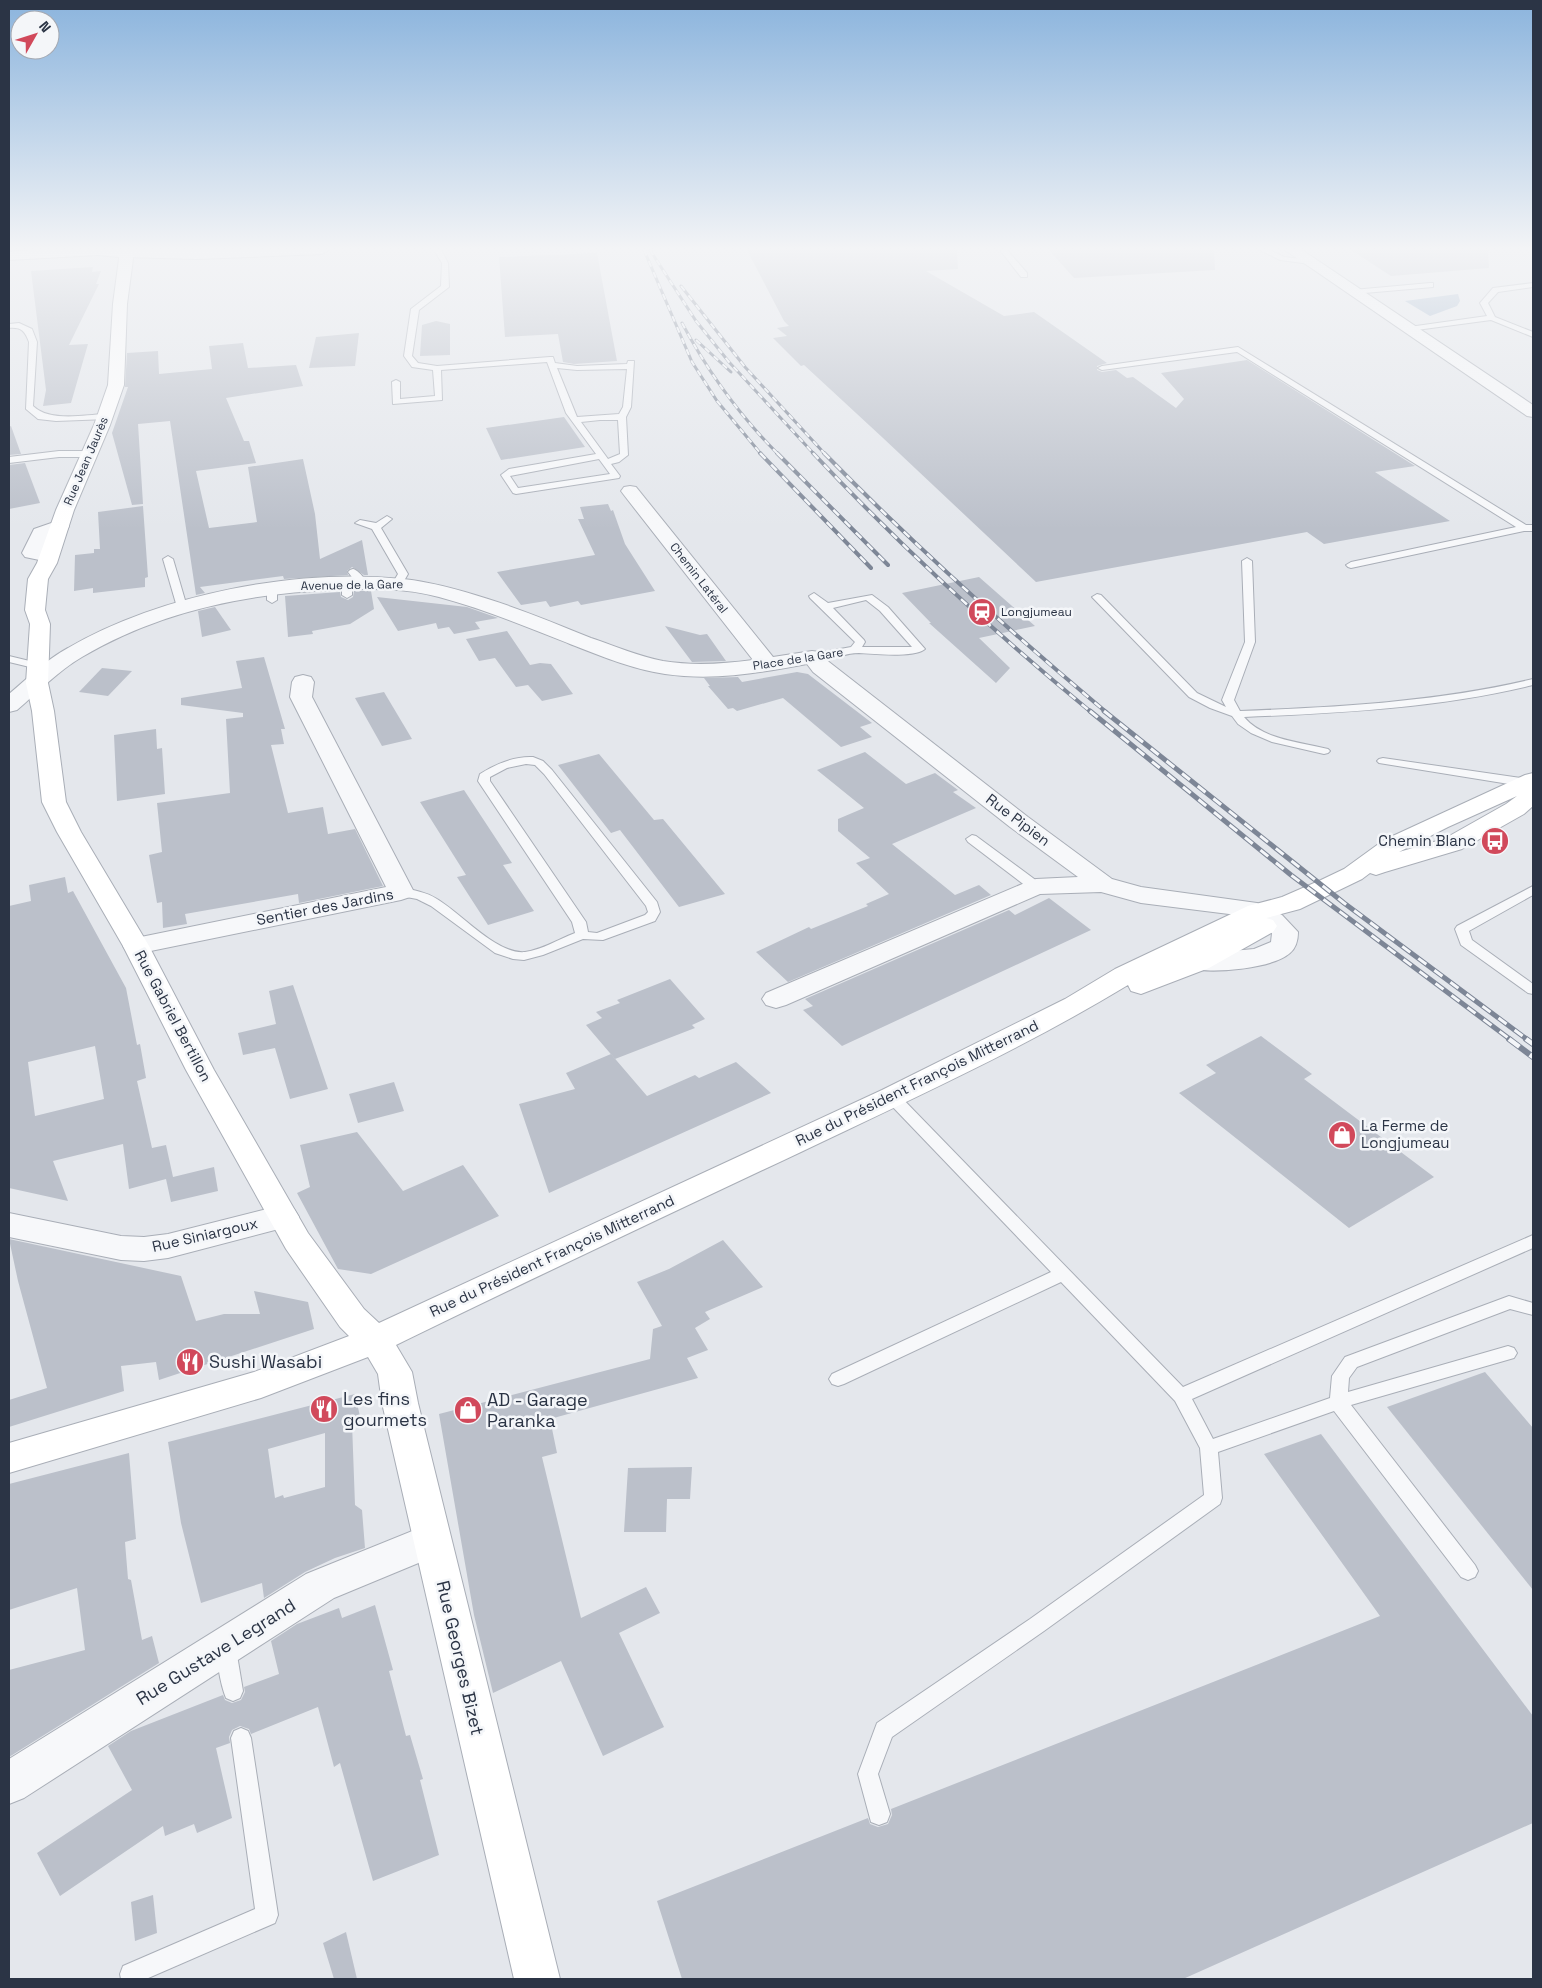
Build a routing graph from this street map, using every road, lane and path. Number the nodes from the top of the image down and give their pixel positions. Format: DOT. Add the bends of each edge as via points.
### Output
graph roads {
  1 [pos="33,343"];
  2 [pos="118,343"];
  3 [pos="410,343"];
  4 [pos="1428,343"];
  5 [pos="552,365"];
  6 [pos="437,368"];
  7 [pos="1102,368"];
  8 [pos="396,382"];
  9 [pos="1533,412"];
  10 [pos="622,417"];
  11 [pos="104,418"];
  12 [pos="575,420"];
  13 [pos="90,454"];
  14 [pos="604,459"];
  15 [pos="9,460"];
  16 [pos="630,491"];
  17 [pos="387,519"];
  18 [pos="360,523"];
  19 [pos="60,526"];
  20 [pos="376,527"];
  21 [pos="1528,528"];
  22 [pos="49,556"];
  23 [pos="168,559"];
  24 [pos="1247,561"];
  25 [pos="1351,565"];
  26 [pos="397,584"];
  27 [pos="814,596"];
  28 [pos="1097,597"];
  29 [pos="826,606"];
  30 [pos="182,607"];
  31 [pos="856,650"];
  32 [pos="812,657"];
  33 [pos="9,659"];
  34 [pos="768,665"];
  35 [pos="741,669"];
  36 [pos="37,674"];
  37 [pos="303,682"];
  38 [pos="1533,682"];
  39 [pos="9,705"];
  40 [pos="1236,714"];
  41 [pos="1324,751"];
  42 [pos="1383,761"];
  43 [pos="1532,786"];
  44 [pos="972,839"];
  45 [pos="1103,884"];
  46 [pos="1036,887"];
  47 [pos="1533,890"];
  48 [pos="401,892"];
  49 [pos="1282,908"];
  50 [pos="582,935"];
  51 [pos="136,946"];
  52 [pos="1533,990"];
  53 [pos="776,999"];
  54 [pos="892,1097"];
  55 [pos="283,1217"];
  56 [pos="9,1225"];
  57 [pos="1533,1241"];
  58 [pos="1063,1274"];
  59 [pos="1533,1309"];
  60 [pos="375,1340"];
  61 [pos="1508,1353"];
  62 [pos="838,1379"];
  63 [pos="1181,1396"];
  64 [pos="1338,1402"];
  65 [pos="1209,1448"];
  66 [pos="9,1458"];
  67 [pos="432,1540"];
  68 [pos="1468,1571"];
  69 [pos="225,1646"];
  70 [pos="233,1691"];
  71 [pos="240,1738"];
  72 [pos="9,1782"];
  73 [pos="879,1814"];
  74 [pos="132,1979"];
  75 [pos="537,1979"];
  1 -- 11 [label="lane" via="29,406 38,416"];
  2 -- 11 [label="main road, Rue Jean Jaurès" via="116,385"];
  3 -- 6 [label="lane" via="408,356 415,365"];
  4 -- 9 [label="street"];
  5 -- 6 [label="lane" via="550,359"];
  5 -- 10 [label="lane" via="577,368 631,364 627,407"];
  5 -- 12 [label="lane"];
  6 -- 8 [label="lane" via="439,398 396,402"];
  7 -- 21 [label="lane" via="1238,349"];
  10 -- 12 [label="lane"];
  10 -- 14 [label="lane" via="624,455 616,460"];
  11 -- 13 [label="main road, Rue Jean Jaurès"];
  12 -- 14 [label="lane"];
  13 -- 15 [label="lane"];
  13 -- 19 [label="main road, Rue Jean Jaurès"];
  14 -- 14 [label="lane" via="509,472 505,475 516,491 616,476"];
  16 -- 34 [label="street, Chemin Latéral"];
  17 -- 20 [label="lane"];
  18 -- 20 [label="lane"];
  19 -- 22 [label="street" via="41,533 32,553"];
  20 -- 26 [label="lane" via="403,574"];
  21 -- 25 [label="lane"];
  22 -- 36 [label="main road" via="38,579 35,610 40,624"];
  23 -- 30 [label="lane"];
  24 -- 40 [label="lane" via="1250,642 1228,700"];
  26 -- 30 [label="street, Avenue de la Gare" via="352,583 272,595 229,596"];
  26 -- 35 [label="street, Avenue de la Gare" via="476,601 655,666 698,671"];
  27 -- 29 [label="lane"];
  28 -- 40 [label="lane" via="1193,695"];
  29 -- 31 [label="lane, Place de la Gare" via="860,642"];
  29 -- 31 [label="lane, Place de la Gare" via="868,597 884,609 920,649"];
  30 -- 36 [label="street, Avenue de la Gare" via="125,627"];
  31 -- 32 [label="lane, Place de la Gare"];
  32 -- 34 [label="street, Place de la Gare"];
  32 -- 45 [label="street, Rue Pipien"];
  33 -- 36 [label="lane"];
  34 -- 35 [label="street, Place de la Gare"];
  36 -- 39 [label="street, Avenue de la Gare"];
  36 -- 51 [label="main road, Rue Gabriel Bertillon" via="54,802"];
  37 -- 48 [label="street, Sentier des Jardins" via="301,697"];
  38 -- 40 [label="lane" via="1499,691 1434,700"];
  40 -- 41 [label="lane" via="1255,731 1276,740"];
  42 -- 43 [label="lane"];
  43 -- 49 [label="main road, Rue du Président François Mitterrand" via="1515,809 1453,844 1352,874"];
  44 -- 46 [label="lane"];
  45 -- 46 [label="street"];
  45 -- 49 [label="street, Rue Pipien" via="1141,895"];
  46 -- 53 [label="street"];
  47 -- 52 [label="lane" via="1462,929 1466,942"];
  48 -- 50 [label="lane" via="423,896 510,955 524,956"];
  48 -- 51 [label="street, Sentier des Jardins"];
  49 -- 54 [label="main road, Rue du Président François Mitterrand" via="1190,955 1139,986 1075,1005"];
  50 -- 50 [label="lane" via="580,922 490,792 484,776 492,770 518,762 540,764 652,905 654,912 650,918 598,937"];
  51 -- 55 [label="main road, Rue Gabriel Bertillon" via="200,1070"];
  54 -- 58 [label="lane"];
  54 -- 60 [label="main road, Rue du Président François Mitterrand"];
  55 -- 56 [label="street, Rue Siniargoux" via="144,1249 121,1248"];
  55 -- 60 [label="main road, Rue Gabriel Bertillon" via="352,1318"];
  57 -- 63 [label="lane"];
  58 -- 62 [label="lane"];
  58 -- 63 [label="lane"];
  59 -- 64 [label="lane" via="1509,1302 1352,1362 1341,1376"];
  60 -- 66 [label="main road, Rue du Président François Mitterrand" via="261,1384 134,1424"];
  60 -- 67 [label="main road, Rue Georges Bizet" via="395,1372"];
  61 -- 64 [label="lane"];
  63 -- 65 [label="lane"];
  64 -- 65 [label="lane"];
  64 -- 68 [label="lane"];
  65 -- 73 [label="lane" via="1213,1498 884,1730 868,1774"];
  67 -- 69 [label="street, Rue Gustave Legrand" via="320,1586"];
  67 -- 75 [label="main road, Rue Georges Bizet"];
  69 -- 70 [label="lane"];
  69 -- 72 [label="street, Rue Gustave Legrand"];
  71 -- 74 [label="lane" via="267,1915 132,1974"];
}
